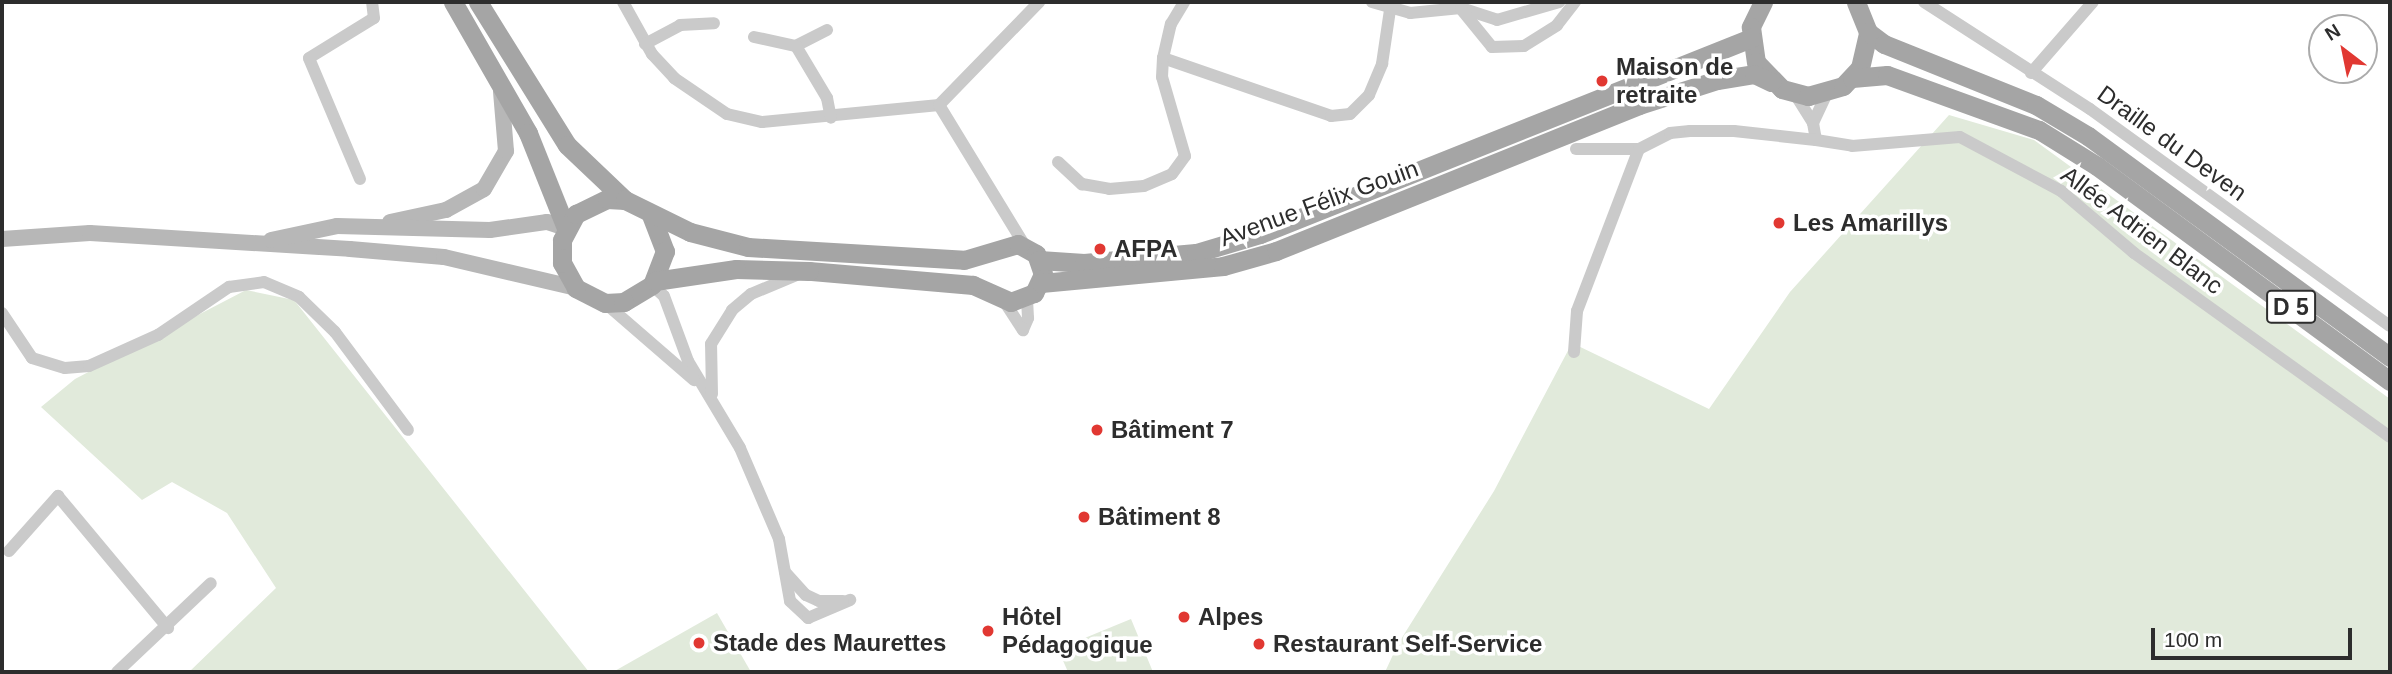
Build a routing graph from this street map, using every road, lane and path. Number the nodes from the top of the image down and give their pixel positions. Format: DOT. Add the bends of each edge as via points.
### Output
graph roads {
  1 [pos="372,2"];
  2 [pos="453,2"];
  3 [pos="478,2"];
  4 [pos="623,2"];
  5 [pos="1039,2"];
  6 [pos="1184,2"];
  7 [pos="1371,2"];
  8 [pos="1559,2"];
  9 [pos="1575,2"];
  10 [pos="1763,2"];
  11 [pos="1856,2"];
  12 [pos="1924,2"];
  13 [pos="2093,2"];
  14 [pos="1461,8"];
  15 [pos="1390,10"];
  16 [pos="714,23"];
  17 [pos="827,30"];
  18 [pos="1868,32"];
  19 [pos="754,37"];
  20 [pos="1751,38"];
  21 [pos="646,44"];
  22 [pos="796,46"];
  23 [pos="1163,58"];
  24 [pos="2031,73"];
  25 [pos="1852,78"];
  26 [pos="500,81"];
  27 [pos="1771,82"];
  28 [pos="1827,93"];
  29 [pos="1795,94"];
  30 [pos="939,105"];
  31 [pos="831,118"];
  32 [pos="1813,123"];
  33 [pos="1816,140"];
  34 [pos="1576,149"];
  35 [pos="1639,149"];
  36 [pos="1058,162"];
  37 [pos="359,179"];
  38 [pos="625,200"];
  39 [pos="651,215"];
  40 [pos="1006,221"];
  41 [pos="370,226"];
  42 [pos="566,228"];
  43 [pos="2,239"];
  44 [pos="253,243"];
  45 [pos="996,250"];
  46 [pos="1032,253"];
  47 [pos="810,271"];
  48 [pos="654,283"];
  49 [pos="1041,284"];
  50 [pos="576,288"];
  51 [pos="998,297"];
  52 [pos="1027,299"];
  53 [pos="606,303"];
  54 [pos="2,313"];
  55 [pos="2390,325"];
  56 [pos="1574,352"];
  57 [pos="2390,357"];
  58 [pos="2390,381"];
  59 [pos="714,401"];
  60 [pos="408,430"];
  61 [pos="2390,437"];
  62 [pos="9,551"];
  63 [pos="785,572"];
  64 [pos="211,583"];
  65 [pos="168,628"];
  66 [pos="117,672"];
  1 -- 37 [label="street" via="374,18 309,58"];
  2 -- 26 [label="main road"];
  3 -- 38 [label="main road, Avenue Félix Gouin" via="567,145"];
  4 -- 21 [label="street"];
  5 -- 30 [label="street"];
  6 -- 23 [label="street" via="1171,24"];
  7 -- 15 [label="street"];
  8 -- 14 [label="street" via="1497,20"];
  9 -- 14 [label="street" via="1557,25 1524,46 1492,47"];
  10 -- 20 [label="main road"];
  11 -- 18 [label="main road"];
  12 -- 24 [label="street, Draille du Deven"];
  13 -- 24 [label="street"];
  14 -- 15 [label="street" via="1410,13"];
  15 -- 23 [label="street" via="1382,64 1369,95 1350,114 1331,116"];
  16 -- 21 [label="street" via="680,25"];
  17 -- 22 [label="street"];
  18 -- 25 [label="main road" via="1865,57"];
  18 -- 57 [label="main road, D 5" via="1884,44 2036,106 2088,136"];
  19 -- 22 [label="street"];
  20 -- 27 [label="main road" via="1756,62"];
  20 -- 46 [label="main road, Avenue Félix Gouin" via="1261,234 1196,253 1084,263"];
  21 -- 31 [label="street" via="674,78 727,114 762,122"];
  22 -- 31 [label="street" via="827,98"];
  23 -- 36 [label="street" via="1162,77 1185,156 1172,174 1144,186 1110,189 1082,184"];
  24 -- 55 [label="street, Draille du Deven" via="2145,148"];
  25 -- 28 [label="main road"];
  25 -- 58 [label="main road, D 5" via="1887,75 2039,130 2097,166"];
  26 -- 41 [label="main road" via="506,151 484,189 446,210"];
  26 -- 42 [label="main road" via="550,178"];
  27 -- 29 [label="main road, Avenue Félix Gouin"];
  27 -- 49 [label="main road, Avenue Félix Gouin" via="1754,74 1717,80 1639,105 1276,251 1223,267"];
  28 -- 29 [label="main road"];
  28 -- 32 [label="street"];
  29 -- 32 [label="street"];
  30 -- 31 [label="street"];
  30 -- 40 [label="street"];
  32 -- 33 [label="street"];
  33 -- 35 [label="street, Allée Adrien Blanc" via="1690,131 1670,133"];
  33 -- 61 [label="street, Allée Adrien Blanc" via="1852,146 1960,136 2060,191 2134,253"];
  34 -- 35 [label="street"];
  35 -- 56 [label="street" via="1577,310"];
  38 -- 39 [label="main road, Avenue Félix Gouin"];
  38 -- 42 [label="main road" via="590,204"];
  39 -- 45 [label="main road, Avenue Félix Gouin" via="690,232 748,247 964,260"];
  39 -- 48 [label="main road" via="665,251"];
  40 -- 45 [label="street"];
  40 -- 46 [label="street"];
  41 -- 42 [label="main road" via="490,230 547,222"];
  41 -- 44 [label="main road" via="337,226"];
  42 -- 50 [label="main road" via="562,263"];
  43 -- 44 [label="main road" via="90,233"];
  44 -- 50 [label="main road" via="444,257"];
  45 -- 46 [label="main road, Avenue Félix Gouin"];
  45 -- 51 [label="main road" via="984,277"];
  46 -- 49 [label="main road"];
  47 -- 48 [label="main road" via="736,269"];
  47 -- 51 [label="main road" via="973,285"];
  47 -- 59 [label="street" via="751,293 732,310 711,344"];
  48 -- 53 [label="main road" via="638,297"];
  48 -- 59 [label="street" via="664,296 688,361"];
  49 -- 52 [label="main road"];
  50 -- 53 [label="main road"];
  51 -- 52 [label="main road"];
  51 -- 52 [label="street" via="1023,330"];
  53 -- 59 [label="street"];
  54 -- 60 [label="street" via="32,358 65,368 89,366 158,335 229,287 264,282 299,297 335,332"];
  59 -- 63 [label="street" via="779,539"];
  62 -- 65 [label="street" via="58,496"];
  63 -- 63 [label="street" via="790,601 808,618 850,600 819,601 806,595"];
  64 -- 65 [label="street"];
  65 -- 66 [label="street"];
}
